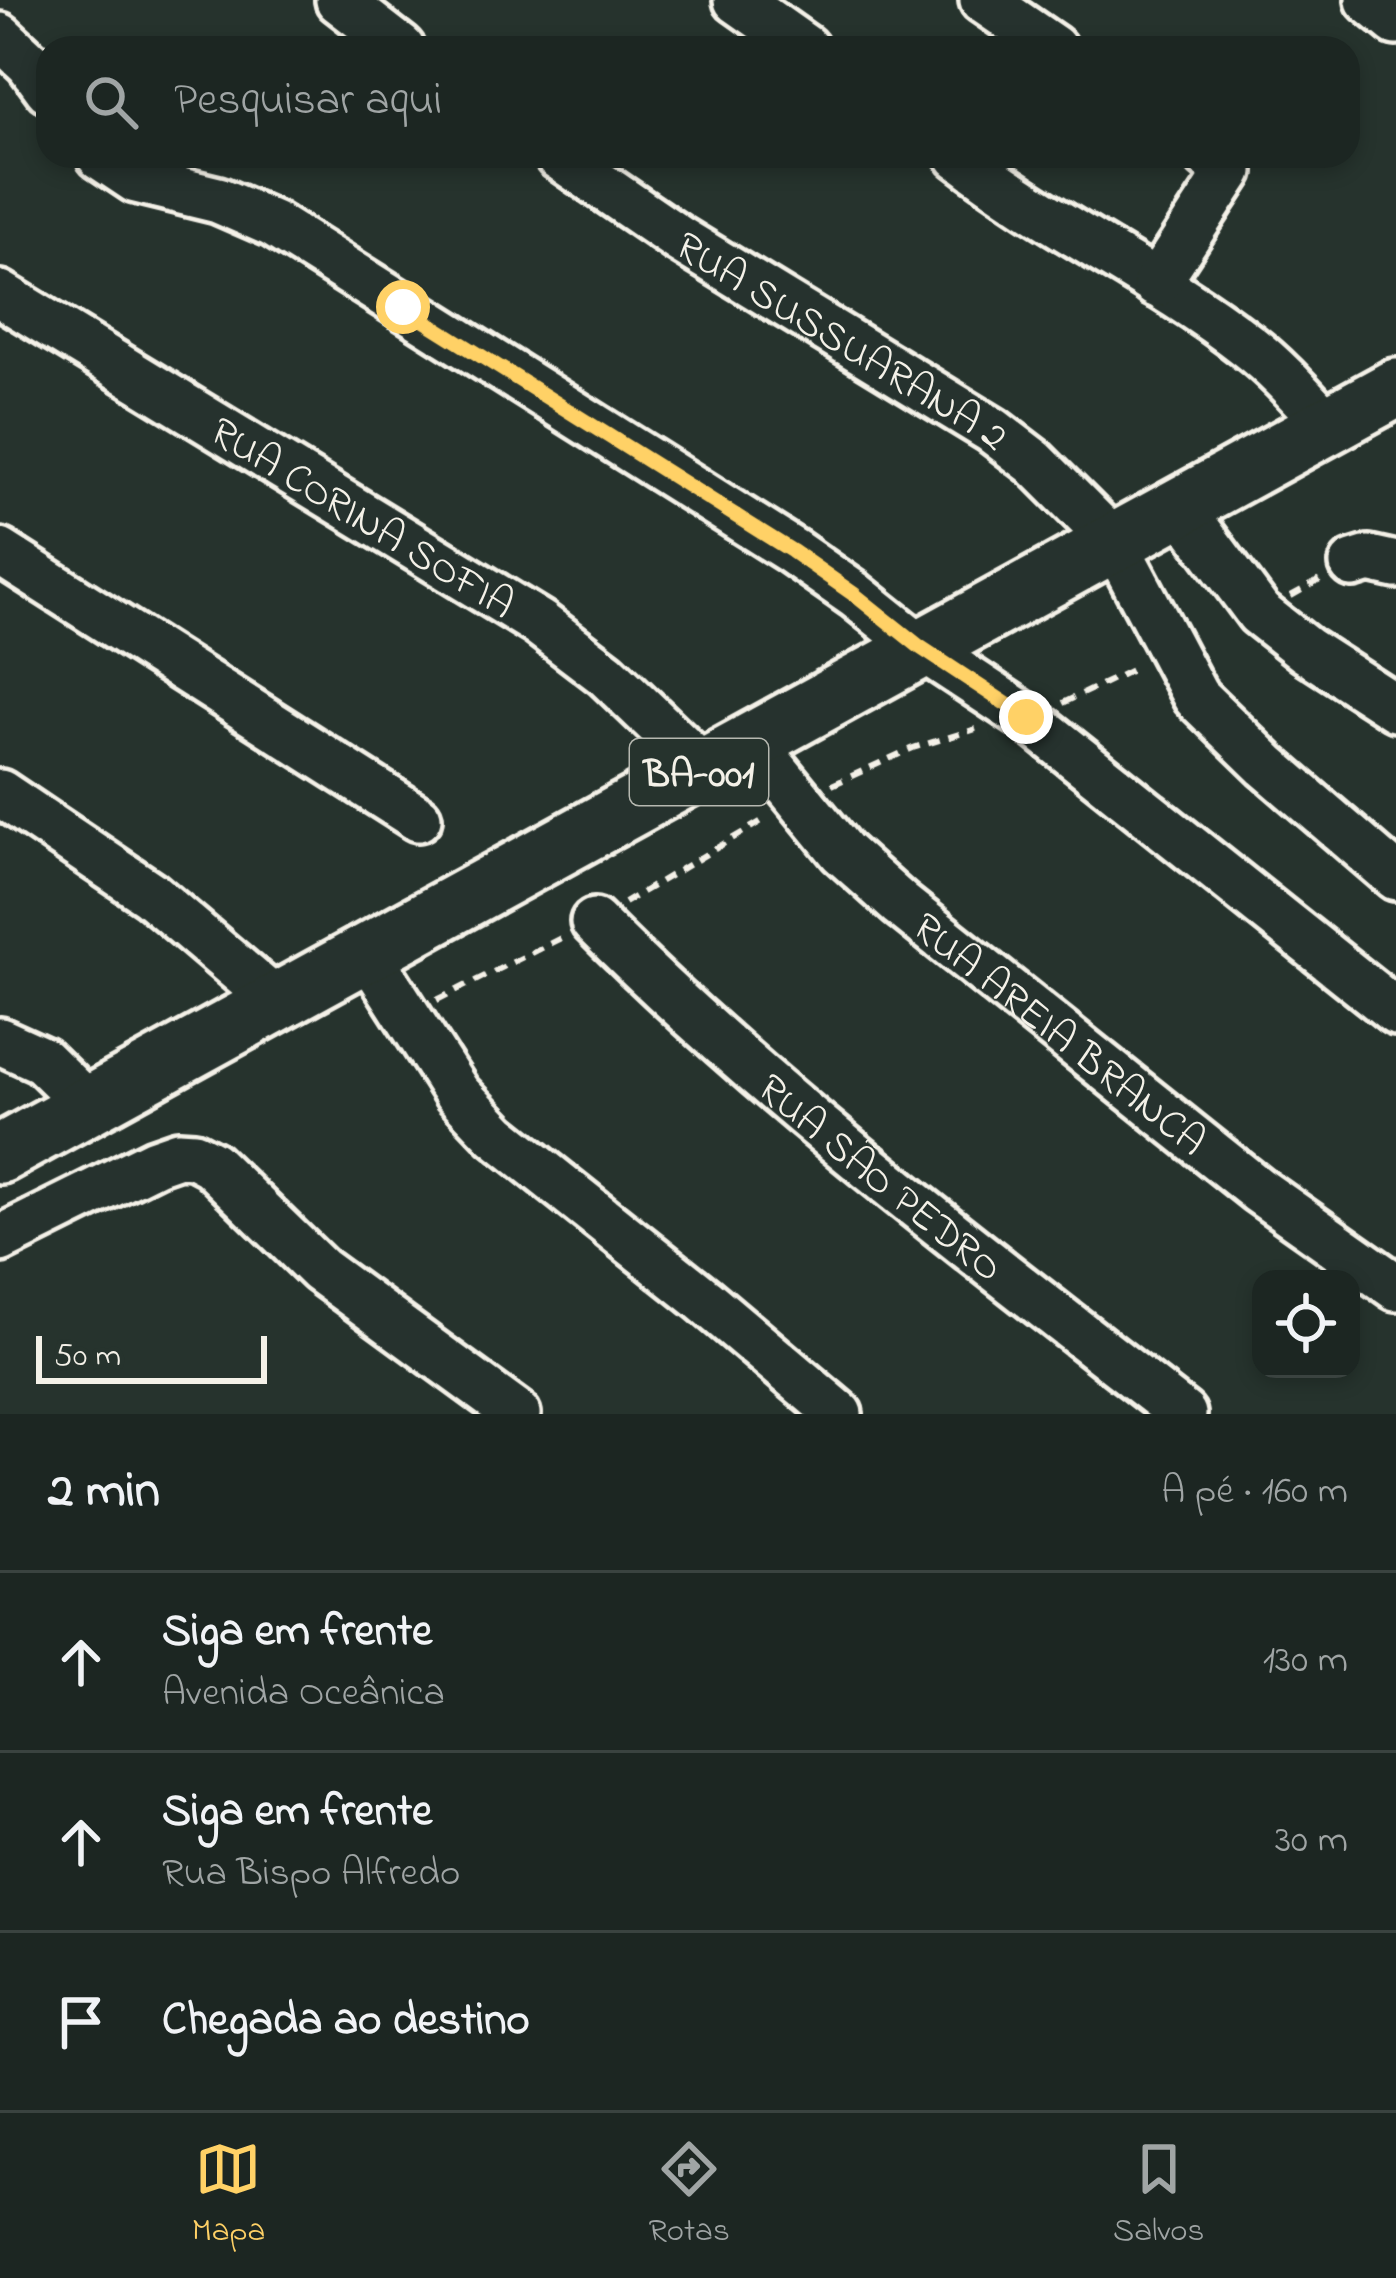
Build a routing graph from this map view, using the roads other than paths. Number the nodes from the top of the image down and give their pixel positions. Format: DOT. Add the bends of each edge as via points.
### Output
graph roads {
  1 [pos="339,0"];
  2 [pos="737,0"];
  3 [pos="983,0"];
  4 [pos="1370,0"];
  5 [pos="1396,22"];
  6 [pos="0,36"];
  7 [pos="386,36"];
  8 [pos="788,36"];
  9 [pos="1036,36"];
  10 [pos="36,72"];
  11 [pos="118,168"];
  12 [pos="575,168"];
  13 [pos="975,168"];
  14 [pos="1225,168"];
  15 [pos="1156,284"];
  16 [pos="0,294"];
  17 [pos="1395,389"];
  18 [pos="1328,425"];
  19 [pos="1179,505"];
  20 [pos="1114,542"];
  21 [pos="0,551"];
  22 [pos="920,647"];
  23 [pos="1396,708"];
  24 [pos="729,756"];
  25 [pos="0,793"];
  26 [pos="418,818"];
  27 [pos="1396,877"];
  28 [pos="593,922"];
  29 [pos="368,955"];
  30 [pos="278,1003"];
  31 [pos="1396,1012"];
  32 [pos="0,1041"];
  33 [pos="88,1106"];
  34 [pos="0,1154"];
  35 [pos="0,1239"];
  36 [pos="1396,1287"];
  37 [pos="517,1414"];
  38 [pos="838,1414"];
  39 [pos="1183,1414"];
  1 -- 7 [label="street"];
  2 -- 8 [label="street"];
  3 -- 9 [label="street"];
  4 -- 5 [label="street"];
  6 -- 10 [label="street"];
  11 -- 22 [label="street" via="218,200 329,257 792,551"];
  12 -- 20 [label="street, RUA SUSSUARANA 2" via="992,430"];
  13 -- 15 [label="street"];
  14 -- 15 [label="street"];
  15 -- 18 [label="street" via="1251,348"];
  16 -- 24 [label="street, RUA CORINA SOFIA" via="539,622"];
  17 -- 18 [label="main road, BA-001"];
  18 -- 19 [label="main road, BA-001"];
  19 -- 20 [label="main road, BA-001"];
  19 -- 23 [label="street" via="1259,614"];
  20 -- 22 [label="main road, BA-001"];
  20 -- 27 [label="street, RUA SUSSUARANA 2" via="1196,697"];
  21 -- 26 [label="street"];
  22 -- 24 [label="main road, BA-001"];
  22 -- 31 [label="street" via="1026,717"];
  24 -- 29 [label="main road, BA-001"];
  24 -- 36 [label="street, RUA AREIA BRANCA" via="797,801 960,956 1258,1190"];
  25 -- 30 [label="street" via="150,894"];
  28 -- 39 [label="street, RUA SÃO PEDRO" via="691,1017"];
  29 -- 30 [label="main road, BA-001"];
  29 -- 38 [label="street" via="457,1093 497,1136"];
  30 -- 33 [label="main road, BA-001"];
  32 -- 33 [label="street" via="42,1060"];
  33 -- 34 [label="main road, BA-001"];
  35 -- 37 [label="street" via="122,1177 194,1155 320,1270"];
}
